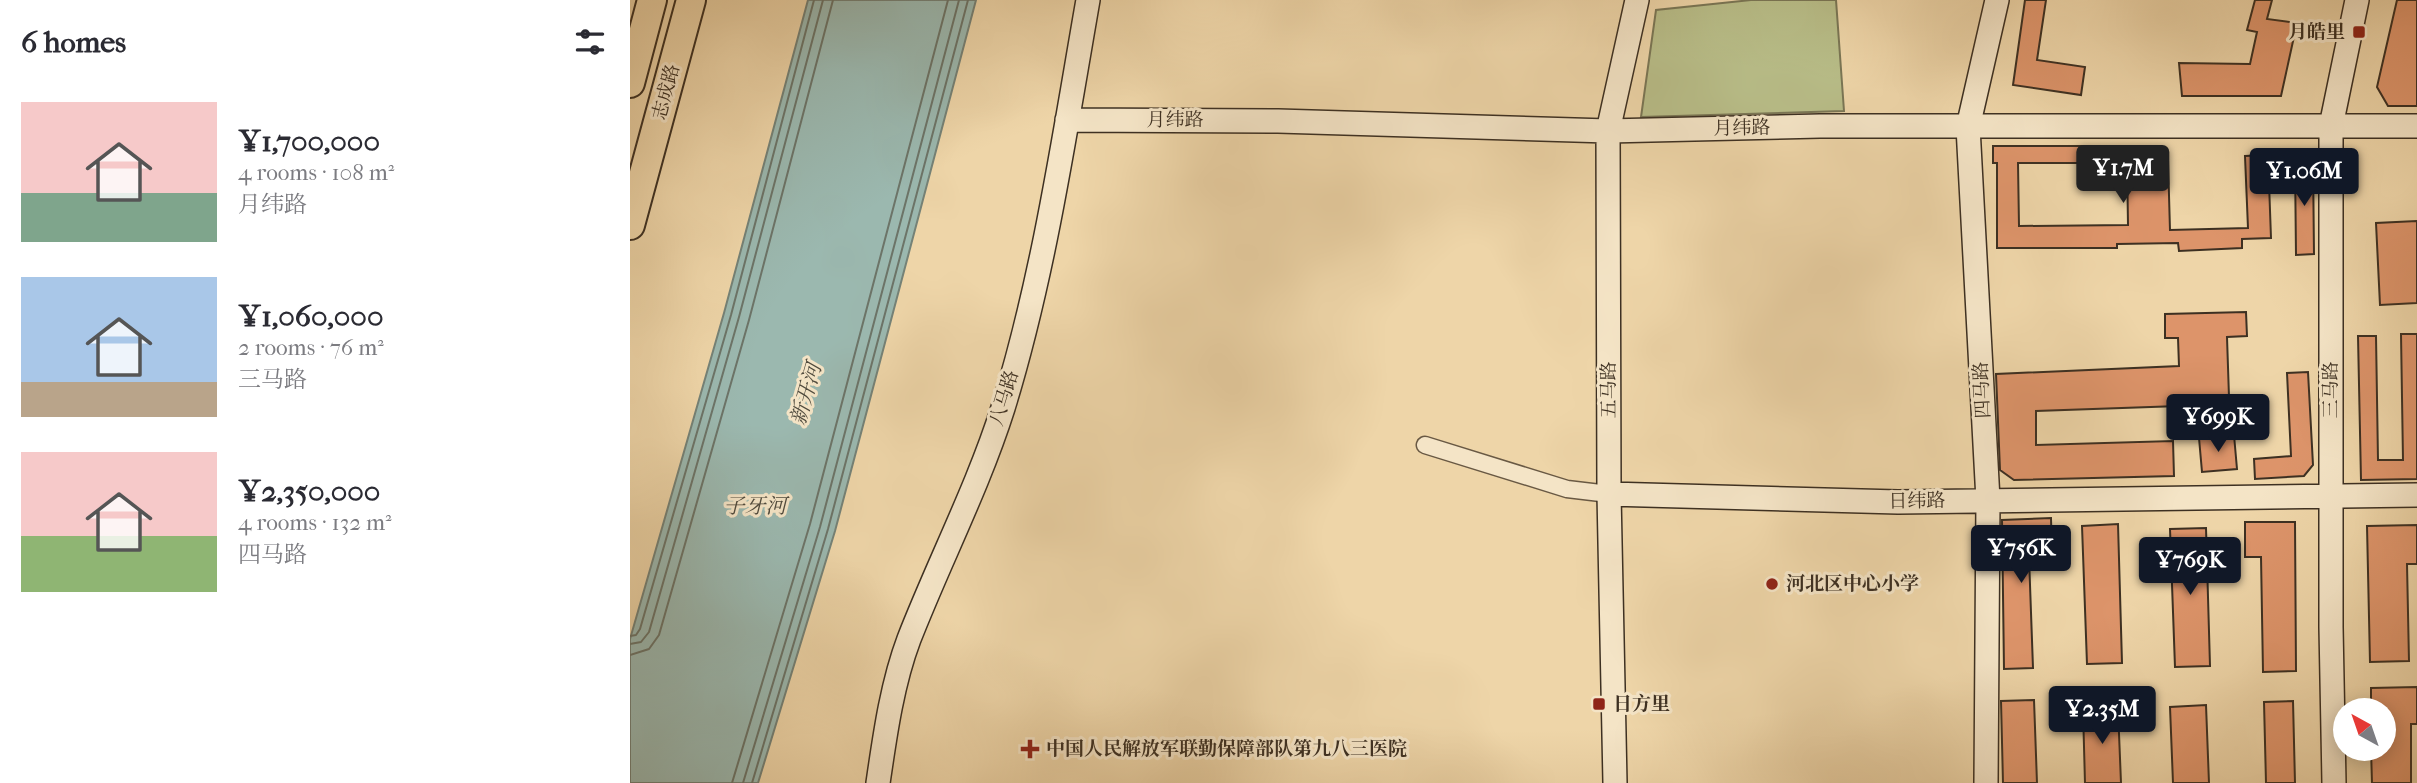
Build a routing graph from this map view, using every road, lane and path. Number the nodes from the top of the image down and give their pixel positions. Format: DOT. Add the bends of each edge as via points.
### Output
graph roads {
  1 [pos="652,0"];
  2 [pos="691,0"];
  3 [pos="1088,0"];
  4 [pos="1637,0"];
  5 [pos="1997,0"];
  6 [pos="2357,0"];
  7 [pos="630,83"];
  8 [pos="1068,120"];
  9 [pos="2331,126"];
  10 [pos="2417,126"];
  11 [pos="1968,127"];
  12 [pos="1608,131"];
  13 [pos="630,225"];
  14 [pos="1425,445"];
  15 [pos="1609,494"];
  16 [pos="2417,495"];
  17 [pos="2332,496"];
  18 [pos="1987,500"];
  19 [pos="878,783"];
  20 [pos="1615,783"];
  21 [pos="1986,783"];
  22 [pos="2334,783"];
  1 -- 7 [label="highway, 志成路"];
  2 -- 13 [label="highway, 志成路"];
  3 -- 8 [label="street, 八马路"];
  4 -- 12 [label="street, 五马路"];
  5 -- 11 [label="street, 四马路"];
  6 -- 9 [label="street, 三马路"];
  8 -- 12 [label="street, 月纬路"];
  8 -- 19 [label="street, 八马路" via="1047,239 1003,409 908,641 886,727"];
  9 -- 10 [label="street, 月纬路"];
  9 -- 11 [label="street, 月纬路"];
  9 -- 17 [label="street, 三马路"];
  11 -- 12 [label="street, 月纬路"];
  11 -- 18 [label="street, 四马路"];
  12 -- 15 [label="street, 五马路"];
  14 -- 15 [label="street, 日纬路" via="1567,489"];
  15 -- 18 [label="street, 日纬路"];
  15 -- 20 [label="street, 五马路"];
  16 -- 17 [label="street, 日纬路"];
  17 -- 18 [label="street, 日纬路"];
  17 -- 22 [label="street, 三马路"];
  18 -- 21 [label="street, 四马路"];
}
